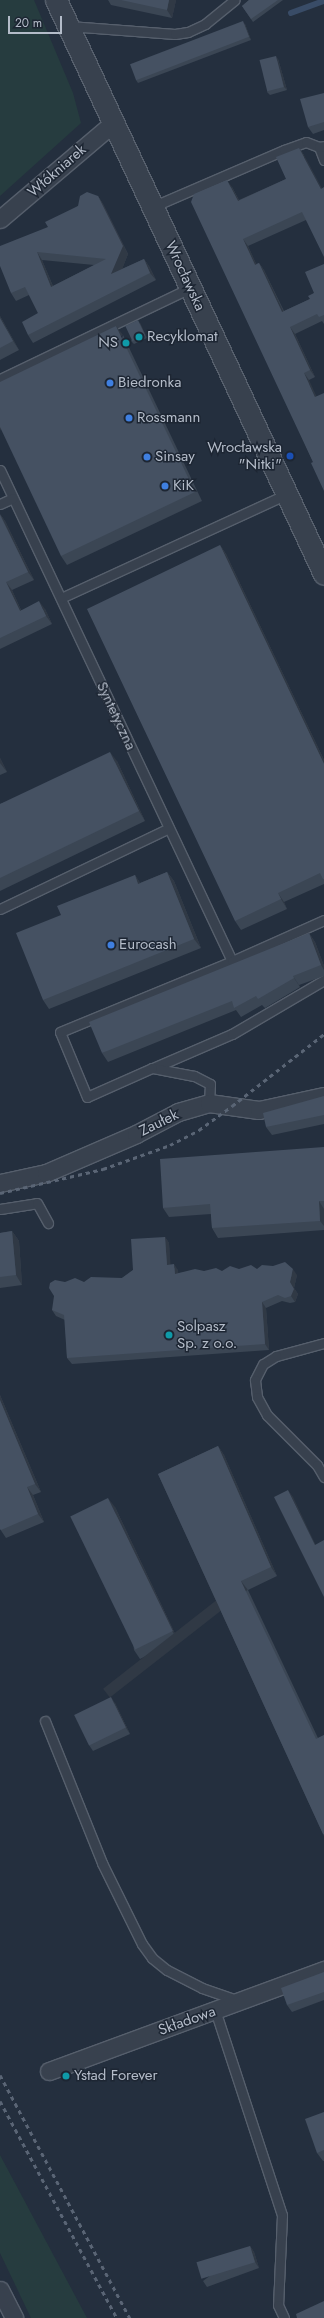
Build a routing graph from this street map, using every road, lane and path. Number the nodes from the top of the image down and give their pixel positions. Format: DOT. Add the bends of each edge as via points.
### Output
graph roads {
  1 [pos="56,0"];
  2 [pos="235,0"];
  3 [pos="68,26"];
  4 [pos="113,123"];
  5 [pos="321,146"];
  6 [pos="324,160"];
  7 [pos="152,207"];
  8 [pos="0,219"];
  9 [pos="190,288"];
  10 [pos="0,379"];
  11 [pos="0,470"];
  12 [pos="286,494"];
  13 [pos="13,498"];
  14 [pos="0,504"];
  15 [pos="324,574"];
  16 [pos="61,598"];
  17 [pos="169,828"];
  18 [pos="0,909"];
  19 [pos="324,920"];
  20 [pos="232,961"];
  21 [pos="324,980"];
  22 [pos="152,1068"];
  23 [pos="324,1096"];
  24 [pos="209,1103"];
  25 [pos="0,1183"];
  26 [pos="0,1209"];
  27 [pos="48,1223"];
  28 [pos="324,1343"];
  29 [pos="324,1477"];
  30 [pos="45,1721"];
  31 [pos="324,1970"];
  32 [pos="240,2002"];
  33 [pos="215,2010"];
  34 [pos="49,2070"];
  35 [pos="0,2290"];
  36 [pos="14,2318"];
  37 [pos="284,2318"];
  1 -- 3 [label="street, Wrocławska"];
  2 -- 3 [label="lane" via="205,24 188,32 174,34"];
  3 -- 4 [label="street, Wrocławska"];
  4 -- 7 [label="street, Wrocławska"];
  4 -- 8 [label="street, Włókniarek"];
  5 -- 6 [label="lane"];
  5 -- 7 [label="lane" via="306,142"];
  7 -- 9 [label="street, Wrocławska"];
  9 -- 10 [label="lane"];
  9 -- 12 [label="street, Wrocławska"];
  11 -- 13 [label="lane, Syntetyczna"];
  12 -- 15 [label="street, Wrocławska"];
  12 -- 16 [label="lane"];
  13 -- 14 [label="lane"];
  13 -- 16 [label="lane, Syntetyczna"];
  16 -- 17 [label="lane, Syntetyczna"];
  17 -- 18 [label="lane"];
  17 -- 20 [label="lane, Syntetyczna"];
  19 -- 20 [label="lane"];
  20 -- 22 [label="lane" via="60,1032 86,1097"];
  21 -- 22 [label="lane" via="232,1034"];
  22 -- 24 [label="lane" via="194,1076 210,1084"];
  23 -- 24 [label="street, Zaułek" via="259,1110"];
  24 -- 25 [label="street, Zaułek" via="178,1112 136,1134 46,1173"];
  26 -- 27 [label="lane" via="37,1203"];
  28 -- 29 [label="lane" via="276,1356 263,1364 255,1380 257,1397 267,1415 317,1465"];
  30 -- 32 [label="lane" via="102,1864 142,1944 152,1958 168,1970 202,1988"];
  31 -- 32 [label="street, Składowa"];
  32 -- 33 [label="street, Składowa"];
  33 -- 34 [label="street, Składowa"];
  33 -- 37 [label="lane" via="282,2215 278,2305"];
  35 -- 36 [label="street"];
}
